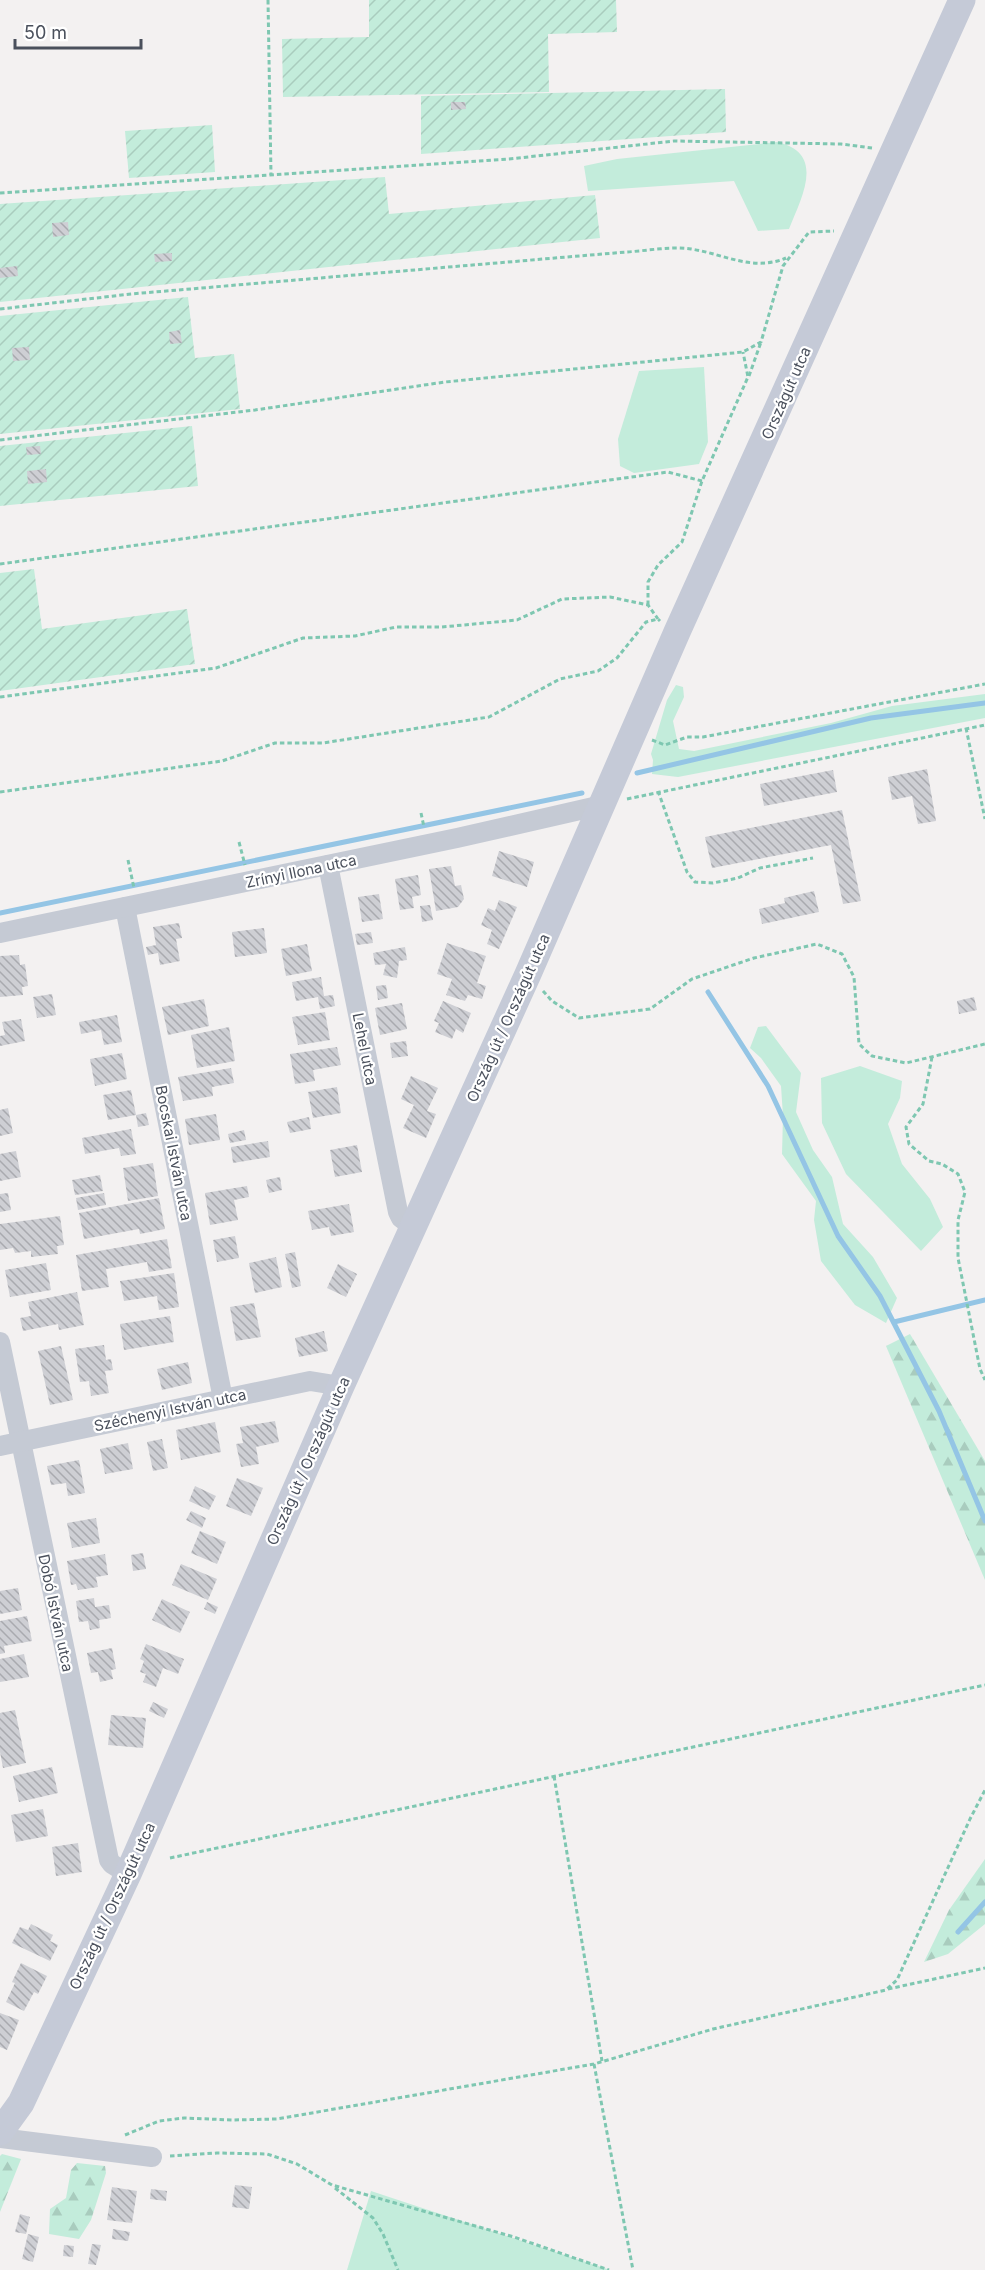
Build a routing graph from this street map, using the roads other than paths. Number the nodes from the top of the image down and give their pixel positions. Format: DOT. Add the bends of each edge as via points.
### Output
graph roads {
  1 [pos="962,0"];
  2 [pos="606,796"];
  3 [pos="328,865"];
  4 [pos="130,899"];
  5 [pos="0,933"];
  6 [pos="413,1227"];
  7 [pos="0,1342"];
  8 [pos="341,1386"];
  9 [pos="223,1399"];
  10 [pos="20,1442"];
  11 [pos="0,1446"];
  12 [pos="128,1874"];
  13 [pos="0,2132"];
  14 [pos="0,2138"];
  15 [pos="152,2157"];
  1 -- 2 [label="main road, Országút utca" via="855,240 668,626 634,733"];
  2 -- 3 [label="street, Zrínyi Ilona utca"];
  2 -- 6 [label="main road, Ország út / Országút utca"];
  3 -- 4 [label="street, Zrínyi Ilona utca"];
  3 -- 6 [label="street, Lehel utca" via="398,1212"];
  4 -- 5 [label="street, Zrínyi Ilona utca"];
  4 -- 9 [label="street, Bocskai István utca"];
  6 -- 8 [label="main road, Ország út / Országút utca"];
  7 -- 10 [label="street, Dobó István utca"];
  8 -- 9 [label="street, Széchenyi István utca" via="309,1381"];
  8 -- 12 [label="main road, Ország út / Országút utca"];
  9 -- 10 [label="street, Széchenyi István utca"];
  10 -- 11 [label="street, Széchenyi István utca"];
  10 -- 12 [label="street, Dobó István utca" via="109,1860"];
  12 -- 13 [label="main road, Ország út / Országút utca" via="21,2103"];
  14 -- 15 [label="street"];
}
